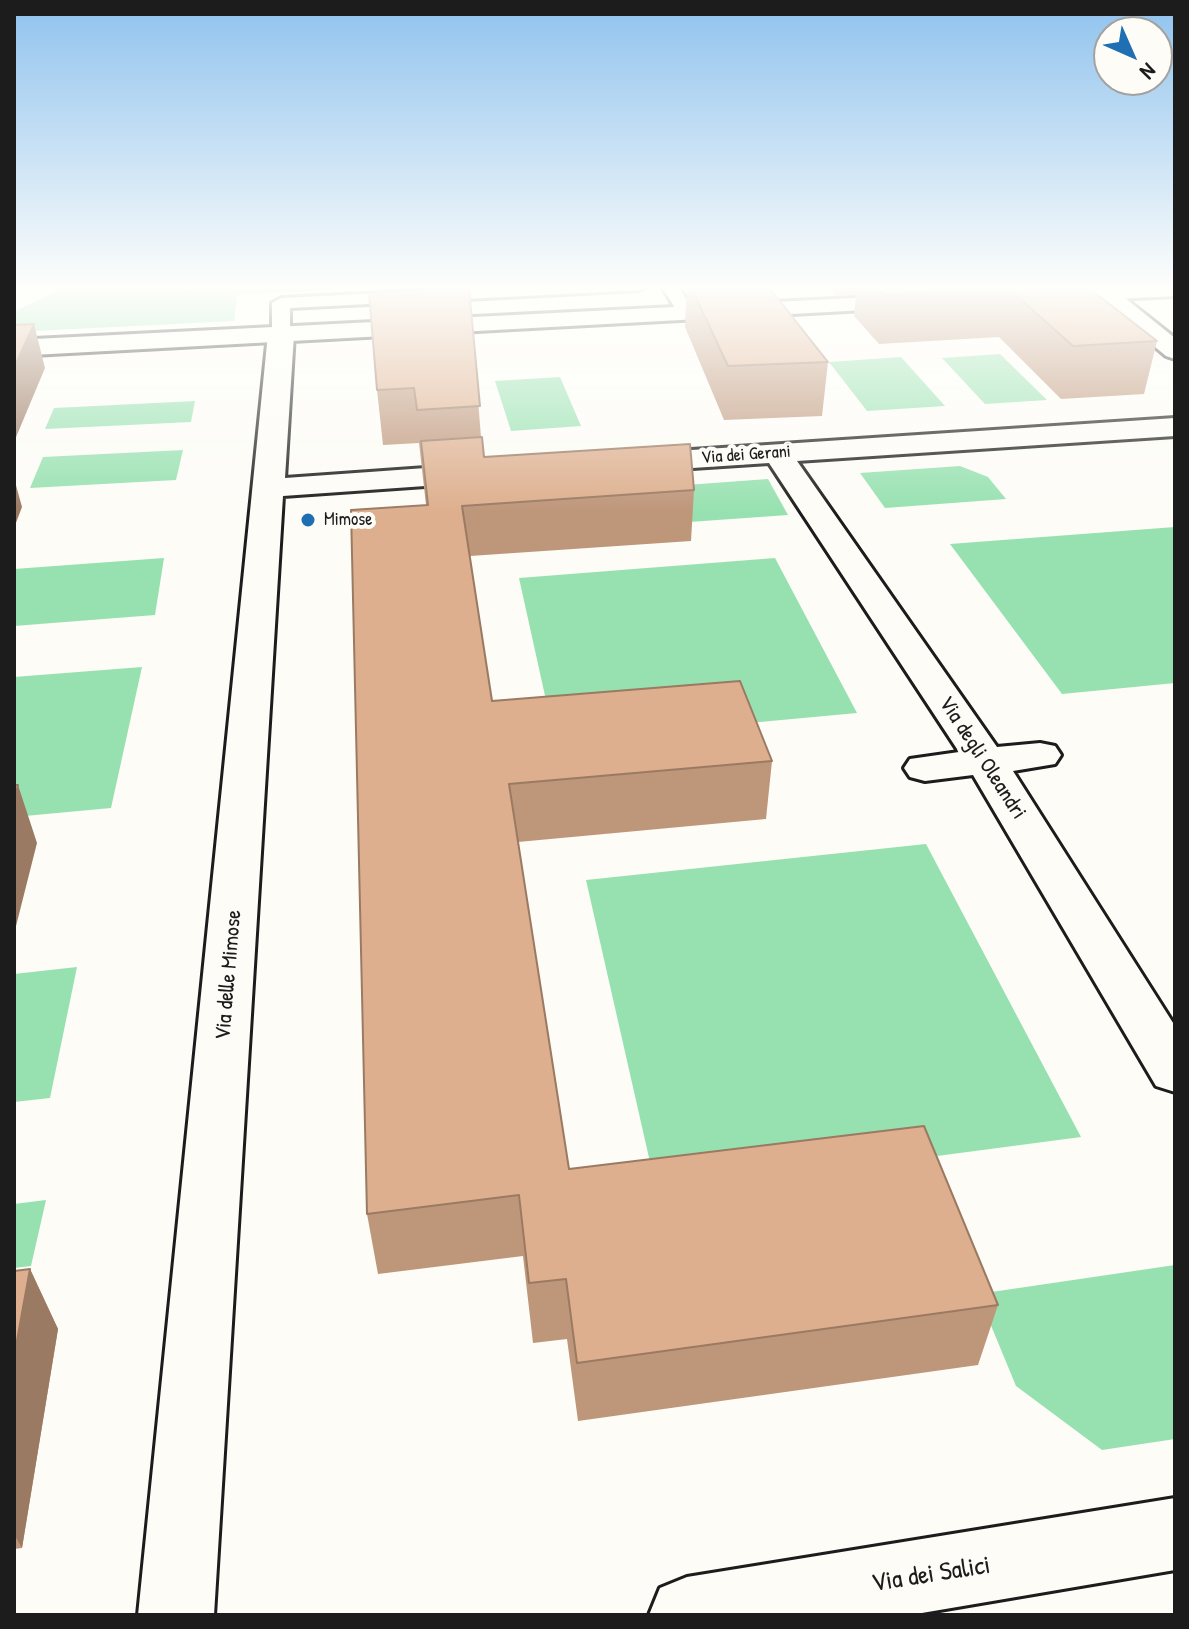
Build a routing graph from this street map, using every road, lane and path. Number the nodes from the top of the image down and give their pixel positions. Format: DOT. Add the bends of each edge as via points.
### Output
graph roads {
  1 [pos="279,361"];
  2 [pos="1175,427"];
  3 [pos="777,453"];
  4 [pos="603,465"];
  5 [pos="508,472"];
  6 [pos="269,488"];
  7 [pos="1040,755"];
  8 [pos="986,761"];
  9 [pos="925,768"];
  10 [pos="1175,1071"];
  11 [pos="1175,1534"];
  12 [pos="176,1615"];
  13 [pos="687,1615"];
  1 -- 6 [label="street, Via delle Mimose"];
  2 -- 3 [label="street, Via dei Gerani"];
  3 -- 4 [label="street, Via dei Gerani"];
  3 -- 8 [label="street, Via degli Oleandri"];
  5 -- 6 [label="street"];
  6 -- 12 [label="street, Via delle Mimose"];
  7 -- 8 [label="street"];
  8 -- 9 [label="street"];
  8 -- 10 [label="street, Via degli Oleandri"];
  11 -- 13 [label="street, Via dei Salici"];
}
